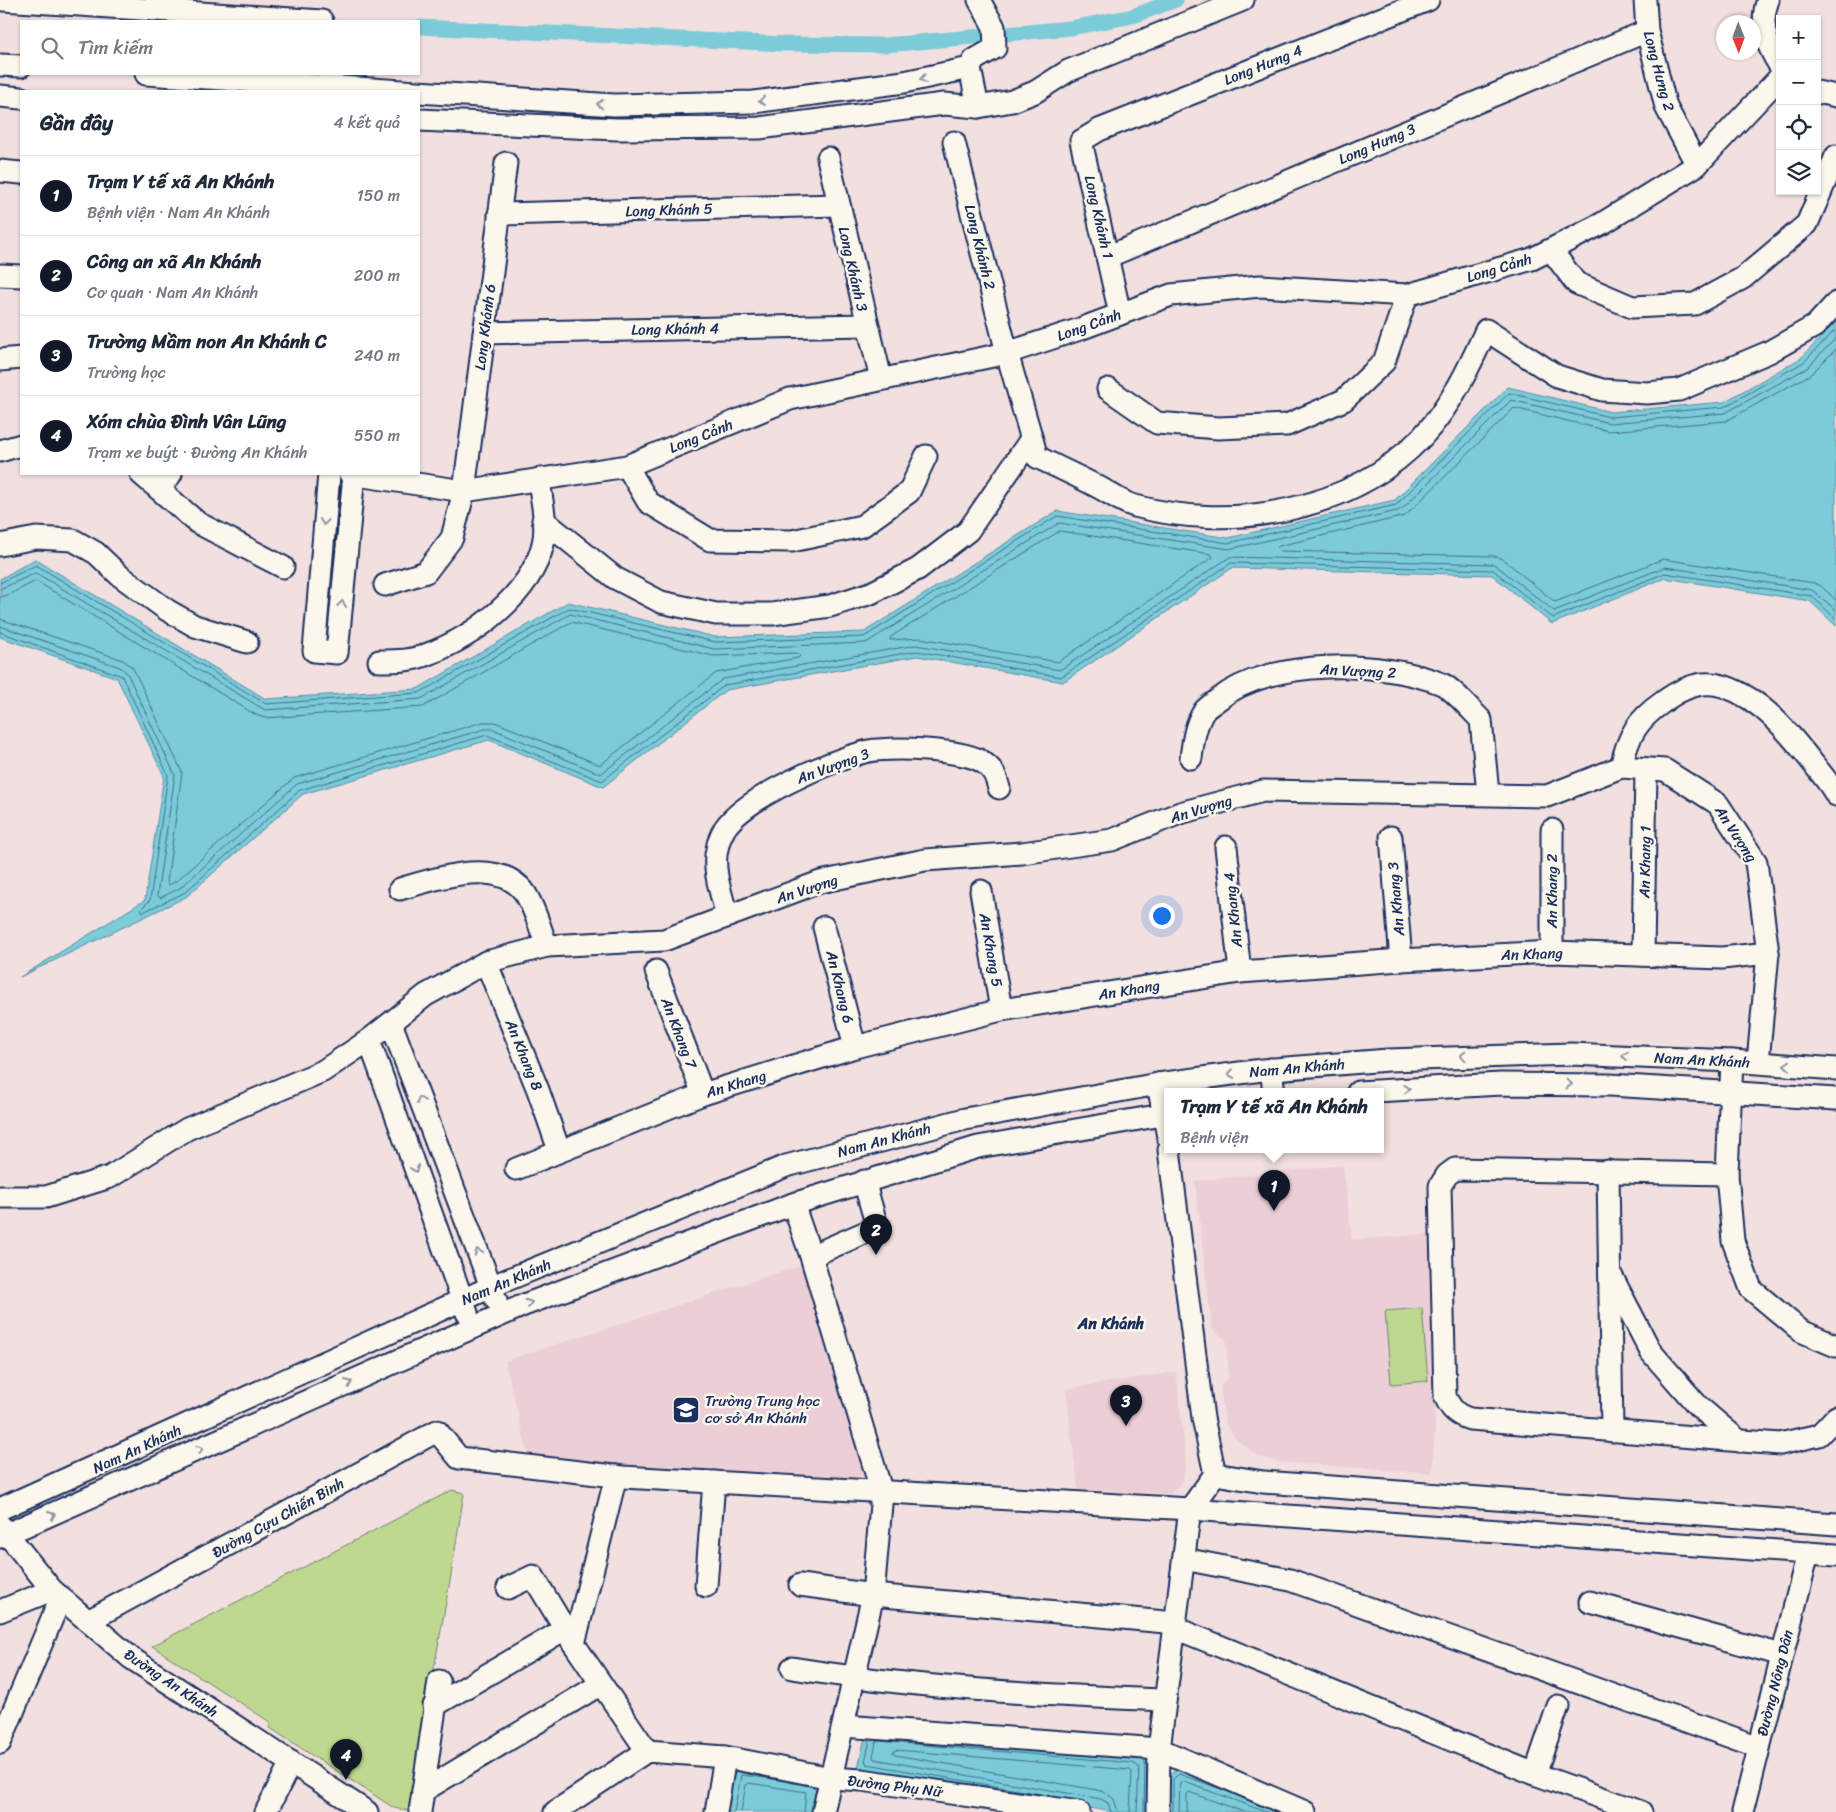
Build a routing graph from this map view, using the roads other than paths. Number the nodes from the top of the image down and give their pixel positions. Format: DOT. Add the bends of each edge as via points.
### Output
graph roads {
  1 [pos="3,0"];
  2 [pos="980,0"];
  3 [pos="1243,0"];
  4 [pos="1428,0"];
  5 [pos="1645,0"];
  6 [pos="1768,0"];
  7 [pos="307,20"];
  8 [pos="1646,31"];
  9 [pos="1776,60"];
  10 [pos="0,65"];
  11 [pos="20,66"];
  12 [pos="970,68"];
  13 [pos="161,75"];
  14 [pos="1776,81"];
  15 [pos="381,90"];
  16 [pos="420,92"];
  17 [pos="1821,93"];
  18 [pos="0,96"];
  19 [pos="1836,96"];
  20 [pos="20,98"];
  21 [pos="978,107"];
  22 [pos="420,120"];
  23 [pos="1099,130"];
  24 [pos="954,142"];
  25 [pos="1836,156"];
  26 [pos="828,158"];
  27 [pos="506,163"];
  28 [pos="1697,165"];
  29 [pos="0,171"];
  30 [pos="20,172"];
  31 [pos="838,205"];
  32 [pos="499,214"];
  33 [pos="1551,250"];
  34 [pos="1107,257"];
  35 [pos="0,275"];
  36 [pos="20,276"];
  37 [pos="1407,295"];
  38 [pos="1836,303"];
  39 [pos="1120,314"];
  40 [pos="866,324"];
  41 [pos="484,333"];
  42 [pos="1007,353"];
  43 [pos="20,358"];
  44 [pos="0,360"];
  45 [pos="881,379"];
  46 [pos="1108,389"];
  47 [pos="1031,439"];
  48 [pos="20,445"];
  49 [pos="0,451"];
  50 [pos="926,456"];
  51 [pos="628,466"];
  52 [pos="145,475"];
  53 [pos="329,475"];
  54 [pos="353,475"];
  55 [pos="360,475"];
  56 [pos="539,480"];
  57 [pos="166,481"];
  58 [pos="464,491"];
  59 [pos="543,520"];
  60 [pos="0,544"];
  61 [pos="283,567"];
  62 [pos="385,585"];
  63 [pos="246,642"];
  64 [pos="379,662"];
  65 [pos="1191,758"];
  66 [pos="1622,767"];
  67 [pos="1646,769"];
  68 [pos="999,788"];
  69 [pos="1488,794"];
  70 [pos="1836,795"];
  71 [pos="1552,830"];
  72 [pos="1391,837"];
  73 [pos="1226,847"];
  74 [pos="400,889"];
  75 [pos="981,891"];
  76 [pos="727,916"];
  77 [pos="824,927"];
  78 [pos="547,946"];
  79 [pos="1552,952"];
  80 [pos="1768,954"];
  81 [pos="1643,955"];
  82 [pos="1401,960"];
  83 [pos="486,962"];
  84 [pos="656,971"];
  85 [pos="1240,972"];
  86 [pos="1001,1010"];
  87 [pos="391,1023"];
  88 [pos="369,1040"];
  89 [pos="855,1048"];
  90 [pos="1732,1060"];
  91 [pos="1758,1062"];
  92 [pos="1271,1069"];
  93 [pos="1836,1069"];
  94 [pos="1158,1084"];
  95 [pos="1273,1088"];
  96 [pos="1384,1091"];
  97 [pos="1731,1092"];
  98 [pos="703,1094"];
  99 [pos="1836,1099"];
  100 [pos="1164,1106"];
  101 [pos="1164,1114"];
  102 [pos="559,1150"];
  103 [pos="1169,1153"];
  104 [pos="516,1169"];
  105 [pos="1608,1171"];
  106 [pos="1727,1174"];
  107 [pos="864,1181"];
  108 [pos="0,1197"];
  109 [pos="793,1204"];
  110 [pos="811,1256"];
  111 [pos="1609,1271"];
  112 [pos="491,1287"];
  113 [pos="462,1300"];
  114 [pos="502,1314"];
  115 [pos="472,1327"];
  116 [pos="1836,1346"];
  117 [pos="1836,1417"];
  118 [pos="1612,1432"];
  119 [pos="1739,1441"];
  120 [pos="1215,1474"];
  121 [pos="616,1476"];
  122 [pos="714,1482"];
  123 [pos="882,1493"];
  124 [pos="1190,1509"];
  125 [pos="0,1510"];
  126 [pos="1836,1524"];
  127 [pos="2,1532"];
  128 [pos="1808,1553"];
  129 [pos="1836,1555"];
  130 [pos="1184,1559"];
  131 [pos="706,1586"];
  132 [pos="800,1586"];
  133 [pos="508,1588"];
  134 [pos="57,1594"];
  135 [pos="873,1596"];
  136 [pos="1590,1602"];
  137 [pos="0,1611"];
  138 [pos="88,1621"];
  139 [pos="1175,1626"];
  140 [pos="570,1636"];
  141 [pos="1782,1655"];
  142 [pos="792,1668"];
  143 [pos="855,1678"];
  144 [pos="439,1681"];
  145 [pos="601,1684"];
  146 [pos="1166,1700"];
  147 [pos="434,1706"];
  148 [pos="1558,1706"];
  149 [pos="844,1726"];
  150 [pos="0,1743"];
  151 [pos="1759,1747"];
  152 [pos="1159,1749"];
  153 [pos="647,1751"];
  154 [pos="725,1757"];
  155 [pos="291,1762"];
  156 [pos="1536,1774"];
  157 [pos="831,1778"];
  158 [pos="422,1802"];
  159 [pos="364,1811"];
  160 [pos="266,1812"];
  161 [pos="555,1812"];
  162 [pos="716,1812"];
  163 [pos="823,1812"];
  164 [pos="1078,1812"];
  165 [pos="1158,1812"];
  166 [pos="1305,1812"];
  167 [pos="1641,1812"];
  168 [pos="1743,1812"];
  1 -- 7 [label="street"];
  2 -- 12 [label="street" via="994,27 995,48 974,60"];
  3 -- 21 [label="street" via="1077,67 1035,92 1012,101"];
  4 -- 23 [label="street, Long Hưng 4"];
  5 -- 8 [label="street, Long Hưng 2"];
  6 -- 9 [label="street" via="1764,28 1770,52"];
  8 -- 28 [label="street, Long Hưng 2" via="1666,107"];
  8 -- 34 [label="street, Long Hưng 3"];
  10 -- 11 [label="street"];
  12 -- 16 [label="street, one-way" via="904,82 754,102 614,104"];
  12 -- 21 [label="street"];
  13 -- 15 [label="street"];
  14 -- 28 [label="street, Long Cảnh"];
  17 -- 19 [label="street"];
  18 -- 20 [label="street"];
  21 -- 22 [label="street" via="944,104 758,128 617,129"];
  23 -- 34 [label="street, Long Khánh 1" via="1081,141"];
  24 -- 42 [label="street, Long Khánh 2"];
  25 -- 33 [label="street" via="1807,224 1743,278 1695,304 1632,307 1576,283"];
  26 -- 31 [label="street, Long Khánh 3"];
  27 -- 32 [label="street, Long Khánh 6"];
  28 -- 33 [label="street, Long Cảnh" via="1603,224"];
  29 -- 30 [label="street"];
  31 -- 32 [label="street, Long Khánh 5"];
  31 -- 40 [label="street, Long Khánh 3"];
  32 -- 41 [label="street, Long Khánh 6"];
  33 -- 37 [label="street, Long Cảnh" via="1532,259"];
  34 -- 39 [label="street, Long Khánh 1"];
  35 -- 36 [label="street"];
  37 -- 39 [label="street, Long Cảnh" via="1260,286 1171,295"];
  37 -- 46 [label="street" via="1384,362 1344,400 1287,425 1218,428 1157,423"];
  38 -- 47 [label="street, Long Khánh 2" via="1815,326 1768,352 1679,390 1647,393 1602,390 1557,376 1486,330 1448,405 1423,436 1389,468 1359,484 1305,505 1251,516 1209,518 1132,506 1037,457"];
  39 -- 42 [label="street, Long Cảnh"];
  40 -- 41 [label="street, Long Khánh 4"];
  40 -- 45 [label="street, Long Khánh 3"];
  41 -- 58 [label="street, Long Khánh 6"];
  42 -- 45 [label="street, Long Cảnh"];
  42 -- 47 [label="street, Long Khánh 2"];
  43 -- 44 [label="street"];
  45 -- 51 [label="street, Long Cảnh" via="790,399"];
  47 -- 59 [label="street" via="968,531 918,569 871,593 830,606 772,614 716,614 660,602 614,578"];
  48 -- 49 [label="street"];
  50 -- 51 [label="street" via="909,492 862,526 792,541 710,540 648,502"];
  51 -- 56 [label="street, Long Cảnh"];
  52 -- 57 [label="street"];
  53 -- 54 [label="street, one-way" via="314,651 337,653"];
  55 -- 58 [label="street, Long Cảnh"];
  56 -- 58 [label="street, Long Cảnh"];
  56 -- 59 [label="street"];
  57 -- 61 [label="street" via="198,523"];
  58 -- 62 [label="street, Long Khánh 6" via="452,538 426,572"];
  59 -- 64 [label="street" via="544,542 538,560 499,612 468,634 428,654 404,661"];
  60 -- 63 [label="street" via="36,538 73,540 96,553 119,575 166,610 196,626"];
  65 -- 69 [label="street, An Vượng 2" via="1194,734 1205,710 1226,693 1258,677 1310,668 1406,673 1444,685 1481,720"];
  66 -- 67 [label="street, An Vượng"];
  66 -- 69 [label="street, An Vượng" via="1547,796"];
  66 -- 70 [label="street" via="1625,748 1633,730 1651,710 1680,690 1702,685 1722,686 1756,703 1793,737"];
  67 -- 80 [label="street, An Vượng" via="1665,770 1718,804 1756,862"];
  67 -- 81 [label="street, An Khang 1"];
  68 -- 76 [label="street, An Vượng 3" via="995,773 983,762 957,753 894,749 866,752 803,775 742,810 725,828 716,850 717,873"];
  69 -- 76 [label="street, An Vượng" via="1263,791 1180,813 1112,840 1022,853 925,860 820,882"];
  71 -- 79 [label="street, An Khang 2"];
  72 -- 82 [label="street, An Khang 3"];
  73 -- 85 [label="street, An Khang 4"];
  74 -- 78 [label="street" via="478,871 512,880 525,892"];
  75 -- 86 [label="street, An Khang 5"];
  76 -- 78 [label="street, An Vượng" via="664,940"];
  77 -- 89 [label="street, An Khang 6"];
  78 -- 83 [label="street, An Vượng"];
  79 -- 81 [label="street, An Khang"];
  79 -- 82 [label="street, An Khang"];
  80 -- 81 [label="street, An Khang" via="1722,958"];
  80 -- 91 [label="street, An Vượng"];
  82 -- 85 [label="street, An Khang"];
  83 -- 87 [label="street, An Vượng" via="426,995"];
  83 -- 102 [label="street, An Khang 8"];
  84 -- 98 [label="street, An Khang 7"];
  85 -- 86 [label="street, An Khang"];
  86 -- 89 [label="street, An Khang"];
  87 -- 88 [label="street, An Vượng"];
  112 -- 87 [label="street, one-way"];
  88 -- 108 [label="street, An Vượng" via="323,1071 187,1129 110,1177 46,1197"];
  88 -- 113 [label="street, one-way"];
  89 -- 98 [label="street, An Khang"];
  90 -- 91 [label="street, Nam An Khánh"];
  90 -- 92 [label="street, Nam An Khánh, one-way" via="1504,1055"];
  90 -- 97 [label="street"];
  93 -- 91 [label="street, Nam An Khánh, one-way"];
  92 -- 94 [label="street, Nam An Khánh, one-way"];
  92 -- 95 [label="street"];
  94 -- 100 [label="street"];
  94 -- 112 [label="street, Nam An Khánh" via="965,1119 786,1166"];
  96 -- 97 [label="street, Nam An Khánh, one-way" via="1501,1084 1610,1084"];
  97 -- 99 [label="street, Nam An Khánh"];
  97 -- 106 [label="street"];
  98 -- 102 [label="street, An Khang"];
  101 -- 107 [label="street, Nam An Khánh" via="978,1147"];
  102 -- 104 [label="street, An Khang"];
  103 -- 120 [label="street" via="1203,1418"];
  105 -- 106 [label="street"];
  105 -- 111 [label="street"];
  105 -- 118 [label="street" via="1455,1169 1440,1186 1445,1396 1450,1408 1470,1419"];
  106 -- 116 [label="street" via="1733,1242 1751,1289 1801,1331"];
  107 -- 109 [label="street, Nam An Khánh"];
  107 -- 110 [label="street" via="876,1224 873,1229"];
  109 -- 110 [label="street"];
  114 -- 109 [label="street, Nam An Khánh, one-way"];
  110 -- 123 [label="street"];
  111 -- 118 [label="street"];
  111 -- 119 [label="street" via="1651,1352 1698,1406"];
  112 -- 113 [label="street, Nam An Khánh"];
  112 -- 114 [label="street"];
  113 -- 115 [label="street"];
  113 -- 125 [label="street, Nam An Khánh"];
  114 -- 115 [label="street, Nam An Khánh"];
  127 -- 115 [label="street, Nam An Khánh, one-way"];
  117 -- 119 [label="street" via="1820,1434 1780,1444"];
  118 -- 119 [label="street"];
  120 -- 124 [label="street"];
  120 -- 126 [label="street" via="1262,1482"];
  121 -- 122 [label="street"];
  121 -- 138 [label="street, Đường Cựu Chiến Binh" via="459,1458 437,1431"];
  121 -- 140 [label="street"];
  122 -- 123 [label="street"];
  122 -- 131 [label="street"];
  123 -- 124 [label="street"];
  123 -- 135 [label="street"];
  124 -- 128 [label="street"];
  124 -- 130 [label="street"];
  127 -- 134 [label="street, Đường An Khánh"];
  128 -- 129 [label="street"];
  128 -- 141 [label="street, Đường Nông Dân"];
  130 -- 139 [label="street"];
  130 -- 151 [label="street" via="1290,1580"];
  132 -- 135 [label="street"];
  133 -- 140 [label="street" via="533,1576"];
  134 -- 137 [label="street"];
  134 -- 138 [label="street, Đường An Khánh"];
  134 -- 150 [label="street"];
  135 -- 139 [label="street"];
  135 -- 143 [label="street"];
  136 -- 141 [label="street"];
  138 -- 155 [label="street, Đường An Khánh" via="131,1658"];
  139 -- 146 [label="street"];
  139 -- 156 [label="street"];
  140 -- 145 [label="street"];
  140 -- 147 [label="street"];
  141 -- 151 [label="street, Đường Nông Dân"];
  142 -- 143 [label="street"];
  143 -- 146 [label="street" via="944,1688"];
  143 -- 149 [label="street"];
  144 -- 147 [label="street"];
  145 -- 153 [label="street"];
  145 -- 158 [label="street"];
  146 -- 152 [label="street"];
  147 -- 158 [label="street"];
  148 -- 156 [label="street"];
  149 -- 152 [label="street"];
  149 -- 157 [label="street"];
  151 -- 168 [label="street, Đường Nông Dân"];
  152 -- 165 [label="street"];
  152 -- 166 [label="street"];
  153 -- 154 [label="street, Đường Phụ Nữ"];
  153 -- 161 [label="street"];
  154 -- 157 [label="street, Đường Phụ Nữ"];
  154 -- 162 [label="street"];
  155 -- 159 [label="street, Đường An Khánh"];
  155 -- 160 [label="street"];
  156 -- 167 [label="street"];
  157 -- 163 [label="street"];
  157 -- 164 [label="street, Đường Phụ Nữ"];
}
